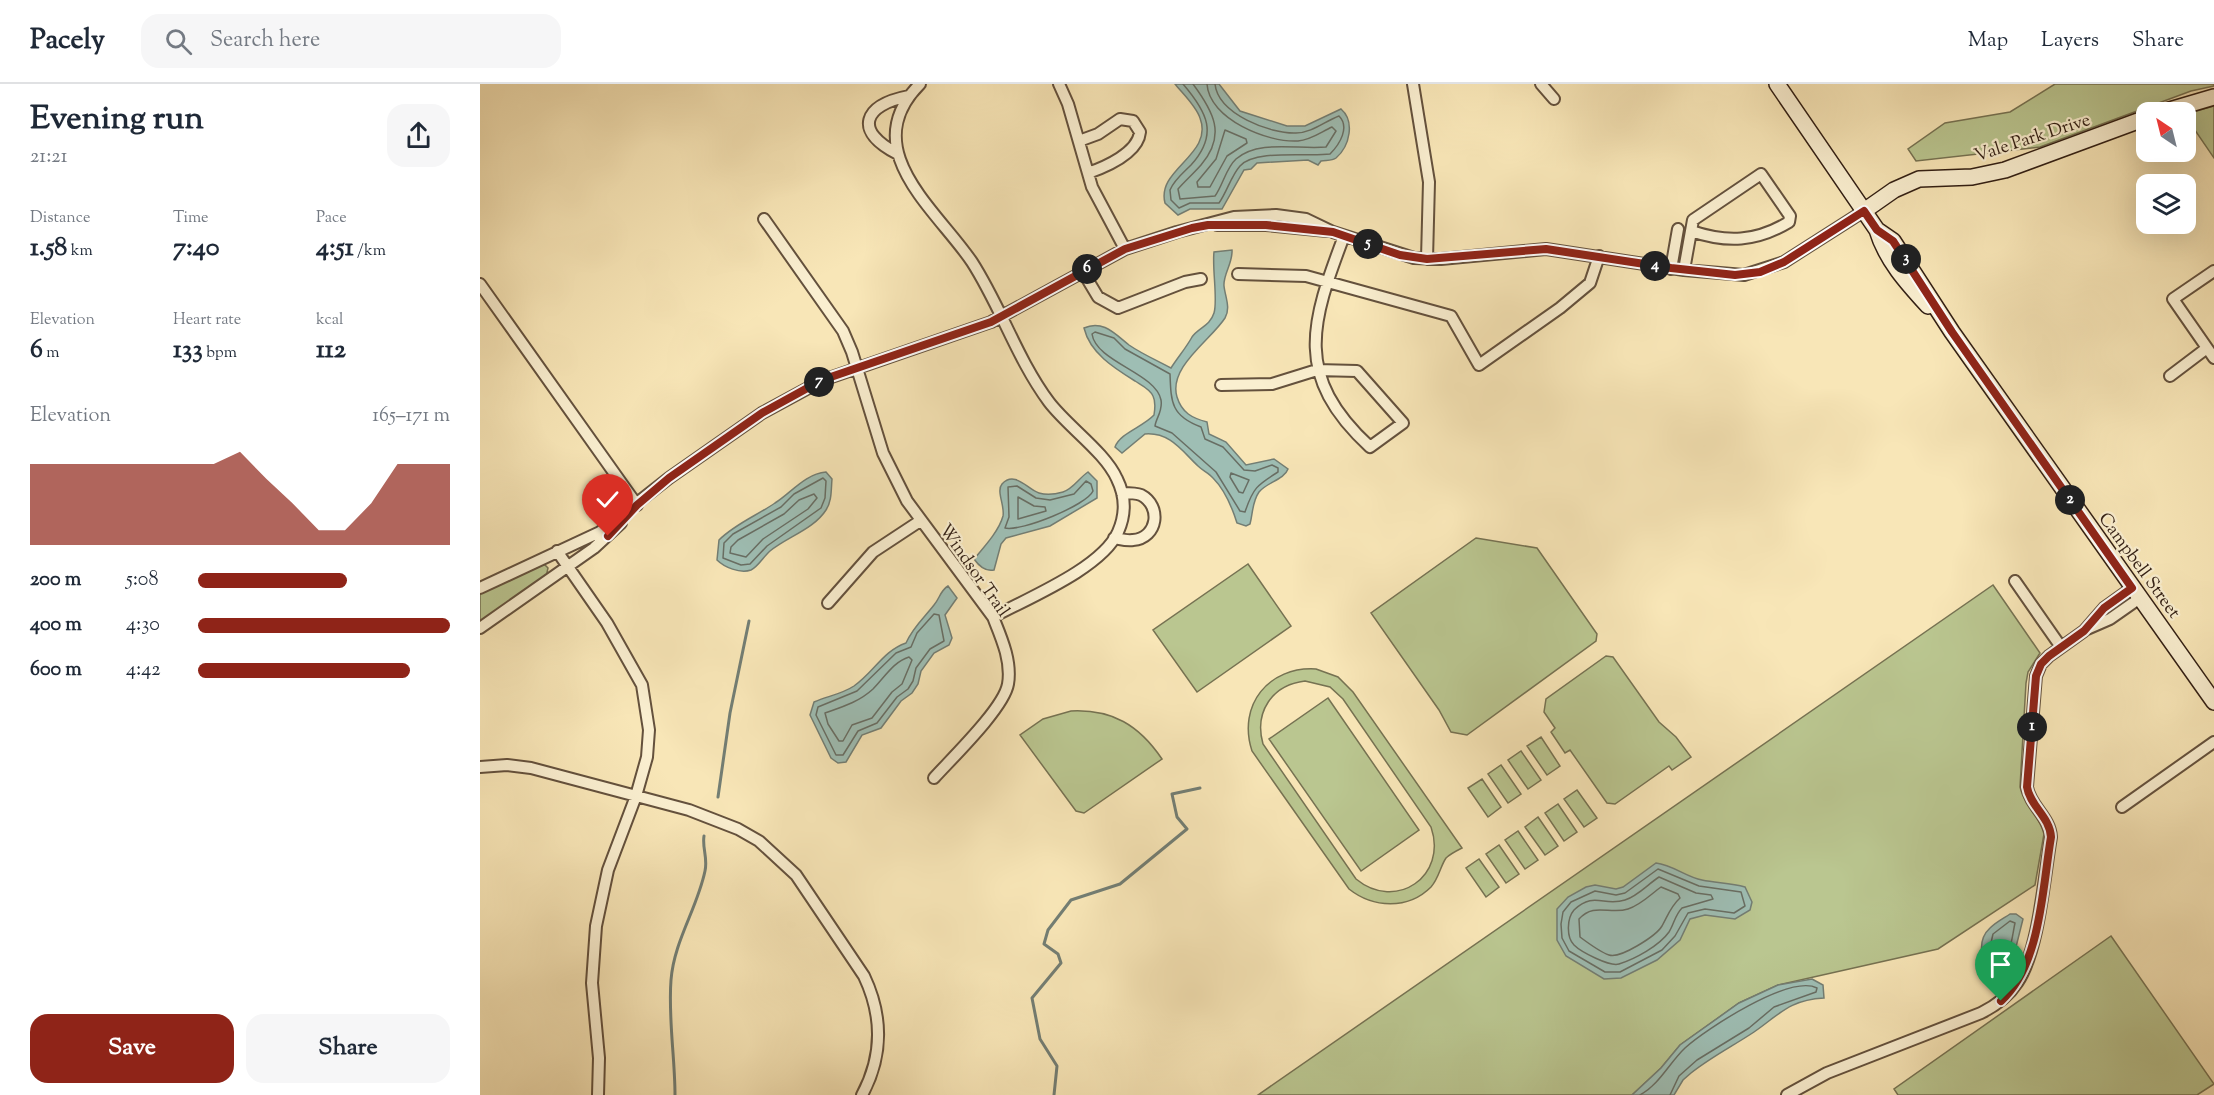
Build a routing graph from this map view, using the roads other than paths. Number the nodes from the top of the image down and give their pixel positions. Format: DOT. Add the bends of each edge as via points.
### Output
graph roads {
  1 [pos="920,84"];
  2 [pos="1059,84"];
  3 [pos="1413,84"];
  4 [pos="1541,84"];
  5 [pos="1777,84"];
  6 [pos="909,96"];
  7 [pos="2214,97"];
  8 [pos="1554,99"];
  9 [pos="2196,102"];
  10 [pos="2136,122"];
  11 [pos="1079,141"];
  12 [pos="898,154"];
  13 [pos="1088,172"];
  14 [pos="1864,211"];
  15 [pos="764,219"];
  16 [pos="1678,229"];
  17 [pos="1691,231"];
  18 [pos="1344,236"];
  19 [pos="1125,249"];
  20 [pos="1599,256"];
  21 [pos="1427,259"];
  22 [pos="1671,268"];
  23 [pos="1684,270"];
  24 [pos="2214,271"];
  25 [pos="1083,272"];
  26 [pos="1238,274"];
  27 [pos="1201,279"];
  28 [pos="1329,283"];
  29 [pos="480,284"];
  30 [pos="1001,317"];
  31 [pos="2211,353"];
  32 [pos="857,368"];
  33 [pos="1317,370"];
  34 [pos="2170,375"];
  35 [pos="1221,385"];
  36 [pos="1122,493"];
  37 [pos="637,505"];
  38 [pos="920,521"];
  39 [pos="1114,538"];
  40 [pos="558,551"];
  41 [pos="568,565"];
  42 [pos="2015,581"];
  43 [pos="480,588"];
  44 [pos="2136,593"];
  45 [pos="828,603"];
  46 [pos="993,617"];
  47 [pos="480,628"];
  48 [pos="2061,647"];
  49 [pos="2214,702"];
  50 [pos="2214,742"];
  51 [pos="480,767"];
  52 [pos="934,778"];
  53 [pos="636,796"];
  54 [pos="2122,807"];
  55 [pos="1807,1091"];
  56 [pos="598,1095"];
  57 [pos="862,1095"];
  58 [pos="1787,1095"];
  1 -- 6 [label="street"];
  2 -- 11 [label="street"];
  3 -- 21 [label="street" via="1429,182"];
  4 -- 8 [label="street"];
  5 -- 14 [label="main road, Campbell Street"];
  6 -- 12 [label="street" via="897,130"];
  6 -- 12 [label="street" via="883,103 870,117 868,126 877,142"];
  7 -- 9 [label="main road"];
  10 -- 14 [label="main road, Vale Park Drive" via="2006,170 1972,177 1919,179 1894,190"];
  11 -- 13 [label="street"];
  11 -- 13 [label="street" via="1120,119 1133,121 1140,132 1133,147 1108,165"];
  12 -- 30 [label="street" via="907,179 973,263"];
  13 -- 19 [label="street" via="1096,196"];
  14 -- 23 [label="street" via="1769,269 1735,275"];
  14 -- 44 [label="main road, Campbell Street" via="1877,230 1882,248 1905,281 1952,332"];
  15 -- 32 [label="street, Windsor Trail" via="843,331"];
  16 -- 22 [label="street"];
  17 -- 17 [label="street" via="1693,220 1761,174 1790,216 1789,222 1752,239 1725,240"];
  17 -- 23 [label="street"];
  18 -- 19 [label="street" via="1266,225 1208,225"];
  18 -- 21 [label="street" via="1400,255"];
  18 -- 28 [label="street"];
  19 -- 25 [label="street"];
  20 -- 21 [label="street" via="1533,248"];
  20 -- 22 [label="street"];
  20 -- 28 [label="street" via="1590,283 1479,365 1452,316"];
  22 -- 23 [label="street"];
  24 -- 31 [label="street" via="2174,300"];
  25 -- 27 [label="street" via="1098,297 1118,308"];
  25 -- 30 [label="street"];
  26 -- 28 [label="street" via="1306,276"];
  28 -- 33 [label="street" via="1313,342"];
  29 -- 37 [label="street"];
  30 -- 32 [label="street"];
  30 -- 36 [label="street" via="1048,401 1111,468"];
  31 -- 34 [label="street"];
  32 -- 37 [label="street" via="822,380 762,413"];
  32 -- 38 [label="street, Windsor Trail" via="883,453"];
  33 -- 33 [label="street" via="1357,371 1403,423 1370,447 1326,395"];
  33 -- 35 [label="street" via="1272,384"];
  36 -- 39 [label="street" via="1123,516"];
  36 -- 39 [label="street" via="1140,494 1155,512 1155,521 1145,536 1134,540"];
  37 -- 40 [label="street" via="588,539"];
  37 -- 41 [label="street" via="608,536"];
  38 -- 45 [label="street" via="873,552"];
  38 -- 46 [label="street, Windsor Trail"];
  39 -- 46 [label="street" via="1095,561"];
  40 -- 41 [label="street"];
  40 -- 43 [label="street"];
  41 -- 47 [label="street"];
  41 -- 53 [label="street" via="607,622 642,685 649,730 647,757"];
  42 -- 48 [label="street"];
  44 -- 48 [label="street" via="2104,608 2084,631"];
  44 -- 49 [label="main road, Campbell Street"];
  46 -- 52 [label="street, Windsor Trail" via="1007,658 1008,685 997,707"];
  48 -- 55 [label="street" via="2041,664 2036,676 2027,787 2051,837 2032,947 2021,977 2001,1001 1981,1013 1834,1069"];
  50 -- 54 [label="street"];
  51 -- 53 [label="street" via="531,768"];
  53 -- 56 [label="street" via="608,870 596,926 592,983"];
  53 -- 57 [label="street" via="738,829 759,841 796,874 864,976 878,1012 879,1042 872,1074"];
  55 -- 58 [label="street"];
}
